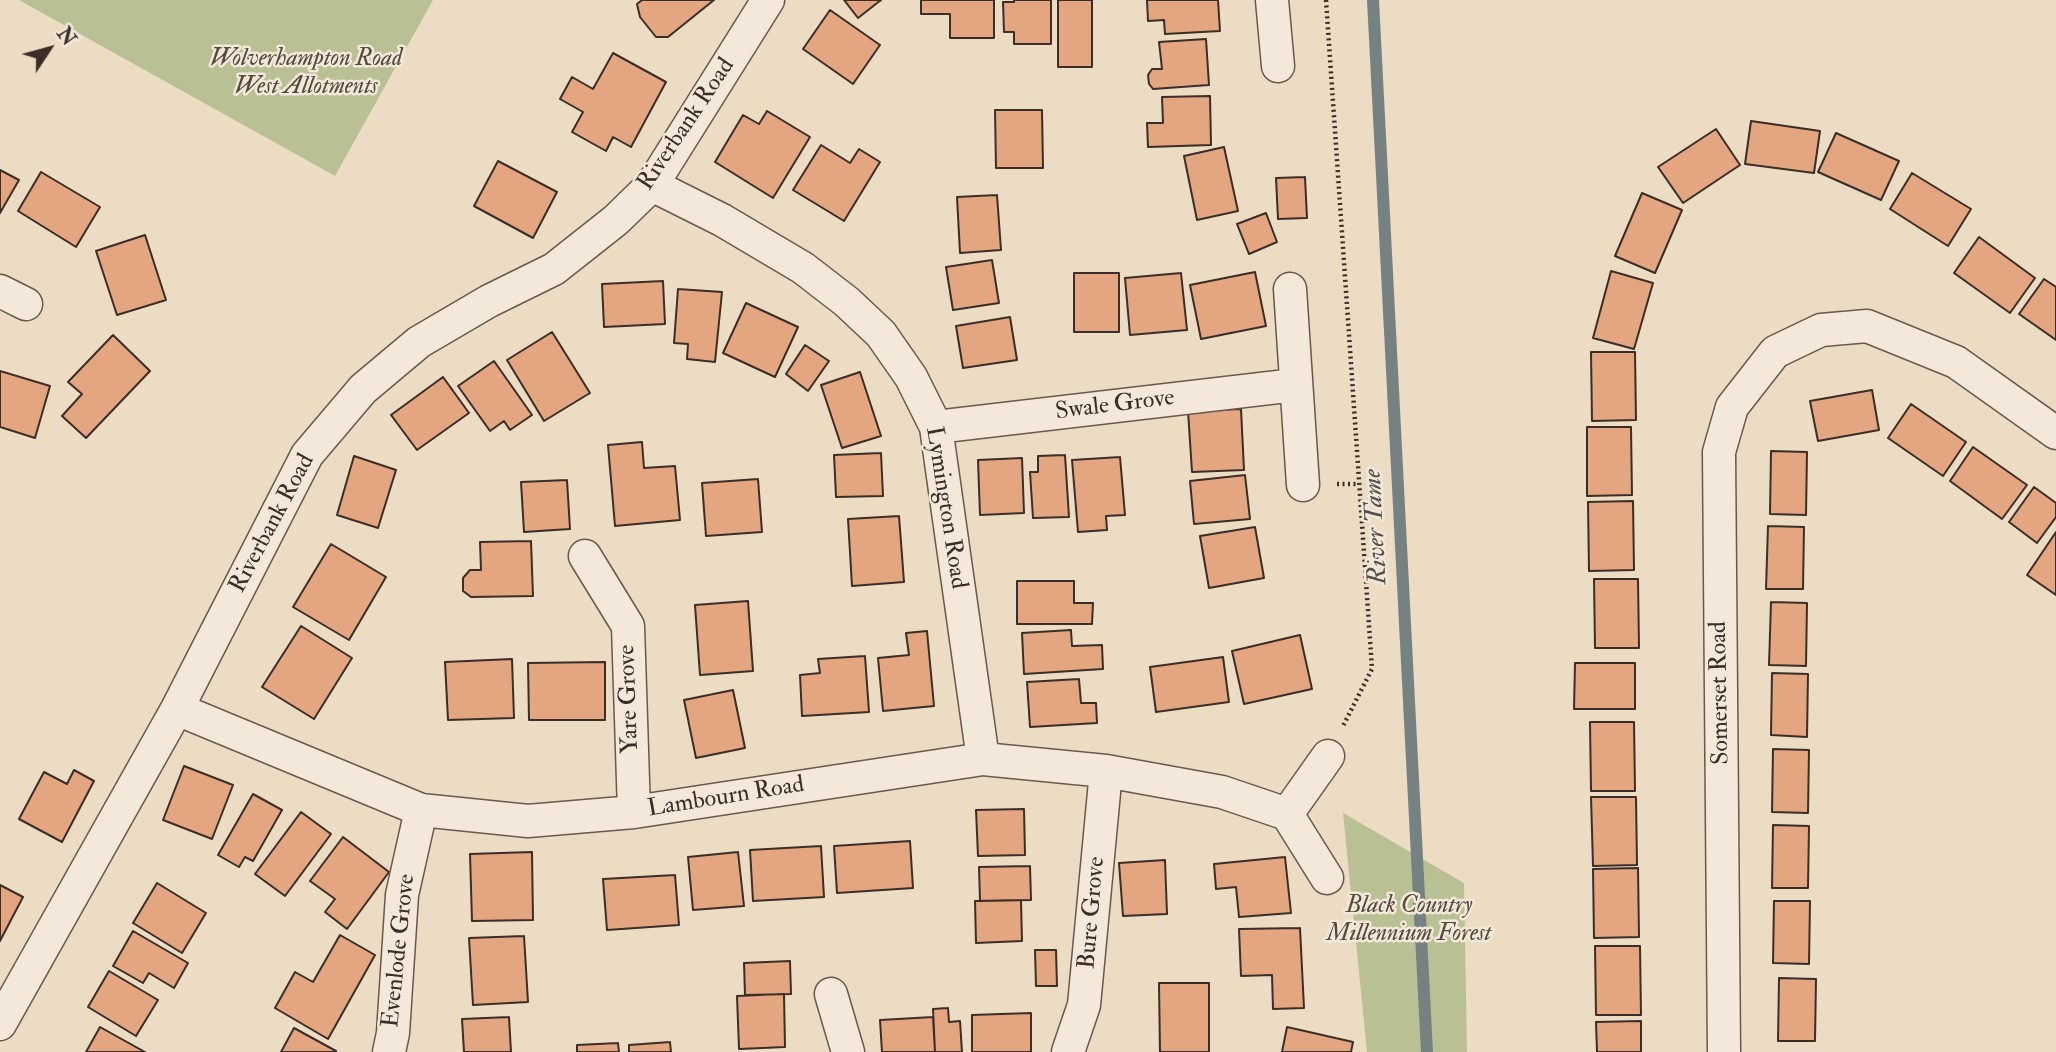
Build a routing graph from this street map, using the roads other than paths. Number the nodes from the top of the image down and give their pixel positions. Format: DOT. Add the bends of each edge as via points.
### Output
graph roads {
  1 [pos="768,0"];
  2 [pos="1272,0"];
  3 [pos="1278,66"];
  4 [pos="652,185"];
  5 [pos="1290,289"];
  6 [pos="1295,385"];
  7 [pos="936,427"];
  8 [pos="2056,433"];
  9 [pos="1303,485"];
  10 [pos="585,556"];
  11 [pos="177,709"];
  12 [pos="1328,756"];
  13 [pos="983,759"];
  14 [pos="1106,771"];
  15 [pos="421,810"];
  16 [pos="634,812"];
  17 [pos="1287,814"];
  18 [pos="1327,878"];
  19 [pos="831,994"];
  20 [pos="0,1024"];
  21 [pos="389,1052"];
  22 [pos="848,1052"];
  23 [pos="1068,1052"];
  24 [pos="1724,1052"];
  1 -- 4 [label="street, Riverbank Road"];
  2 -- 3 [label="street"];
  4 -- 7 [label="street, Lymington Road" via="803,268 847,302 896,355"];
  4 -- 11 [label="street, Riverbank Road" via="554,269 419,342 363,388 307,455"];
  5 -- 6 [label="street"];
  6 -- 7 [label="street, Swale Grove"];
  6 -- 9 [label="street"];
  7 -- 13 [label="street, Lymington Road"];
  8 -- 24 [label="street, Somerset Road" via="1956,362 1867,326 1821,330 1776,352 1732,407 1719,452"];
  10 -- 16 [label="street, Yare Grove" via="628,626"];
  11 -- 15 [label="street, Lambourn Road"];
  11 -- 20 [label="street, Riverbank Road"];
  12 -- 17 [label="street"];
  13 -- 14 [label="street, Lambourn Road"];
  13 -- 16 [label="street, Lambourn Road"];
  14 -- 17 [label="street, Lambourn Road" via="1222,792"];
  14 -- 23 [label="street, Bure Grove" via="1084,1005"];
  15 -- 16 [label="street, Lambourn Road" via="528,821"];
  15 -- 21 [label="street, Evenlode Grove" via="402,895"];
  17 -- 18 [label="street"];
  19 -- 22 [label="street"];
}
